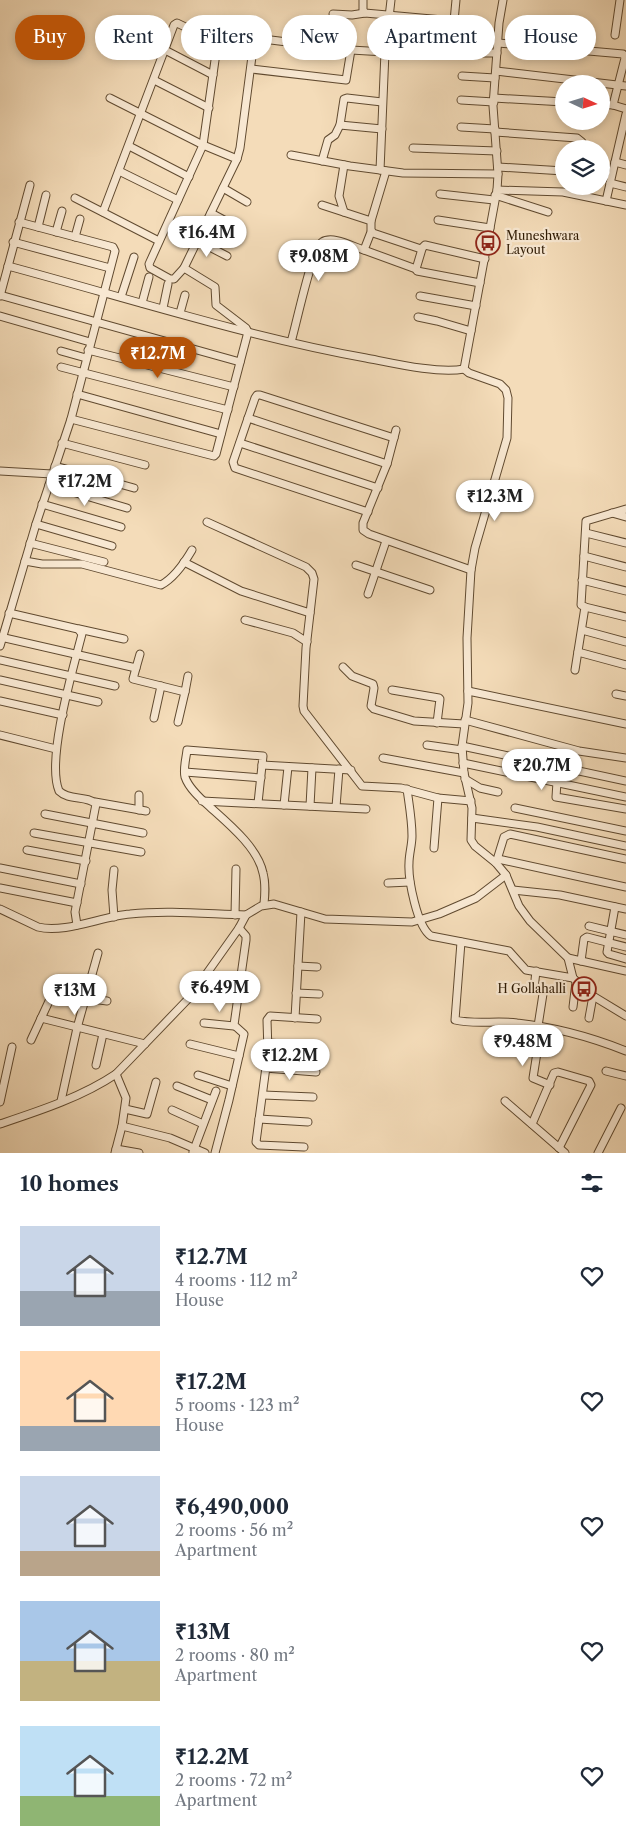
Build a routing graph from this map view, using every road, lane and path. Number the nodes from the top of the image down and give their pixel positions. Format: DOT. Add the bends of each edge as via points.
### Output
graph roads {
  1 [pos="363,0"];
  2 [pos="391,0"];
  3 [pos="456,0"];
  4 [pos="503,0"];
  5 [pos="620,0"];
  6 [pos="364,13"];
  7 [pos="333,14"];
  8 [pos="390,15"];
  9 [pos="455,15"];
  10 [pos="171,35"];
  11 [pos="615,35"];
  12 [pos="282,41"];
  13 [pos="498,43"];
  14 [pos="171,53"];
  15 [pos="497,54"];
  16 [pos="625,56"];
  17 [pos="161,60"];
  18 [pos="349,60"];
  19 [pos="385,60"];
  20 [pos="251,69"];
  21 [pos="496,74"];
  22 [pos="213,75"];
  23 [pos="462,76"];
  24 [pos="154,80"];
  25 [pos="618,84"];
  26 [pos="626,86"];
  27 [pos="110,98"];
  28 [pos="461,100"];
  29 [pos="494,100"];
  30 [pos="382,102"];
  31 [pos="555,102"];
  32 [pos="610,105"];
  33 [pos="613,105"];
  34 [pos="209,108"];
  35 [pos="626,110"];
  36 [pos="141,113"];
  37 [pos="340,125"];
  38 [pos="461,127"];
  39 [pos="382,129"];
  40 [pos="495,130"];
  41 [pos="624,134"];
  42 [pos="581,140"];
  43 [pos="203,145"];
  44 [pos="129,146"];
  45 [pos="413,148"];
  46 [pos="497,152"];
  47 [pos="291,155"];
  48 [pos="237,159"];
  49 [pos="322,161"];
  50 [pos="615,162"];
  51 [pos="344,165"];
  52 [pos="626,165"];
  53 [pos="498,170"];
  54 [pos="555,170"];
  55 [pos="119,171"];
  56 [pos="383,171"];
  57 [pos="189,177"];
  58 [pos="610,182"];
  59 [pos="30,185"];
  60 [pos="626,187"];
  61 [pos="223,188"];
  62 [pos="440,194"];
  63 [pos="46,195"];
  64 [pos="495,195"];
  65 [pos="607,195"];
  66 [pos="75,198"];
  67 [pos="178,200"];
  68 [pos="606,201"];
  69 [pos="247,202"];
  70 [pos="626,204"];
  71 [pos="322,205"];
  72 [pos="62,211"];
  73 [pos="103,212"];
  74 [pos="344,212"];
  75 [pos="548,212"];
  76 [pos="211,213"];
  77 [pos="80,219"];
  78 [pos="438,220"];
  79 [pos="371,221"];
  80 [pos="19,222"];
  81 [pos="38,227"];
  82 [pos="237,227"];
  83 [pos="490,228"];
  84 [pos="56,232"];
  85 [pos="371,232"];
  86 [pos="75,237"];
  87 [pos="159,241"];
  88 [pos="198,241"];
  89 [pos="14,242"];
  90 [pos="422,249"];
  91 [pos="364,250"];
  92 [pos="227,256"];
  93 [pos="134,257"];
  94 [pos="485,259"];
  95 [pos="8,266"];
  96 [pos="110,268"];
  97 [pos="184,268"];
  98 [pos="416,269"];
  99 [pos="149,277"];
  100 [pos="480,283"];
  101 [pos="168,284"];
  102 [pos="104,292"];
  103 [pos="185,295"];
  104 [pos="0,296"];
  105 [pos="420,296"];
  106 [pos="122,297"];
  107 [pos="142,303"];
  108 [pos="476,306"];
  109 [pos="163,308"];
  110 [pos="180,313"];
  111 [pos="0,316"];
  112 [pos="418,317"];
  113 [pos="96,322"];
  114 [pos="471,331"];
  115 [pos="248,332"];
  116 [pos="291,342"];
  117 [pos="89,346"];
  118 [pos="61,351"];
  119 [pos="86,358"];
  120 [pos="240,362"];
  121 [pos="61,367"];
  122 [pos="464,369"];
  123 [pos="83,373"];
  124 [pos="234,387"];
  125 [pos="77,394"];
  126 [pos="228,410"];
  127 [pos="248,418"];
  128 [pos="71,419"];
  129 [pos="396,430"];
  130 [pos="221,434"];
  131 [pos="394,438"];
  132 [pos="240,442"];
  133 [pos="62,443"];
  134 [pos="387,464"];
  135 [pos="145,465"];
  136 [pos="54,470"];
  137 [pos="0,471"];
  138 [pos="49,485"];
  139 [pos="134,488"];
  140 [pos="378,488"];
  141 [pos="42,504"];
  142 [pos="127,508"];
  143 [pos="626,509"];
  144 [pos="368,512"];
  145 [pos="611,513"];
  146 [pos="626,517"];
  147 [pos="207,522"];
  148 [pos="36,524"];
  149 [pos="120,527"];
  150 [pos="586,533"];
  151 [pos="386,541"];
  152 [pos="30,543"];
  153 [pos="626,543"];
  154 [pos="112,546"];
  155 [pos="192,550"];
  156 [pos="584,556"];
  157 [pos="25,561"];
  158 [pos="104,562"];
  159 [pos="184,562"];
  160 [pos="356,566"];
  161 [pos="626,567"];
  162 [pos="471,570"];
  163 [pos="376,572"];
  164 [pos="582,580"];
  165 [pos="430,590"];
  166 [pos="626,591"];
  167 [pos="368,594"];
  168 [pos="585,607"];
  169 [pos="9,613"];
  170 [pos="310,613"];
  171 [pos="626,617"];
  172 [pos="245,620"];
  173 [pos="78,629"];
  174 [pos="582,630"];
  175 [pos="124,639"];
  176 [pos="1,640"];
  177 [pos="307,642"];
  178 [pos="626,642"];
  179 [pos="578,652"];
  180 [pos="140,654"];
  181 [pos="77,655"];
  182 [pos="0,660"];
  183 [pos="626,665"];
  184 [pos="344,667"];
  185 [pos="136,668"];
  186 [pos="575,670"];
  187 [pos="188,676"];
  188 [pos="71,677"];
  189 [pos="0,680"];
  190 [pos="115,686"];
  191 [pos="162,686"];
  192 [pos="392,690"];
  193 [pos="468,690"];
  194 [pos="185,692"];
  195 [pos="616,694"];
  196 [pos="68,695"];
  197 [pos="626,696"];
  198 [pos="0,701"];
  199 [pos="98,702"];
  200 [pos="63,715"];
  201 [pos="154,718"];
  202 [pos="178,722"];
  203 [pos="465,722"];
  204 [pos="437,723"];
  205 [pos="626,724"];
  206 [pos="0,736"];
  207 [pos="427,745"];
  208 [pos="462,748"];
  209 [pos="56,749"];
  210 [pos="382,758"];
  211 [pos="626,758"];
  212 [pos="463,763"];
  213 [pos="262,765"];
  214 [pos="288,767"];
  215 [pos="312,768"];
  216 [pos="339,770"];
  217 [pos="351,770"];
  218 [pos="185,772"];
  219 [pos="465,776"];
  220 [pos="260,778"];
  221 [pos="626,781"];
  222 [pos="557,782"];
  223 [pos="407,789"];
  224 [pos="498,792"];
  225 [pos="139,795"];
  226 [pos="626,797"];
  227 [pos="438,798"];
  228 [pos="202,800"];
  229 [pos="471,801"];
  230 [pos="95,802"];
  231 [pos="258,803"];
  232 [pos="284,805"];
  233 [pos="310,806"];
  234 [pos="336,807"];
  235 [pos="515,808"];
  236 [pos="366,809"];
  237 [pos="626,809"];
  238 [pos="45,814"];
  239 [pos="472,818"];
  240 [pos="93,824"];
  241 [pos="626,830"];
  242 [pos="34,833"];
  243 [pos="143,833"];
  244 [pos="90,843"];
  245 [pos="626,846"];
  246 [pos="434,848"];
  247 [pos="27,850"];
  248 [pos="142,852"];
  249 [pos="626,859"];
  250 [pos="86,861"];
  251 [pos="497,861"];
  252 [pos="0,868"];
  253 [pos="236,869"];
  254 [pos="114,870"];
  255 [pos="506,875"];
  256 [pos="410,882"];
  257 [pos="388,883"];
  258 [pos="81,884"];
  259 [pos="626,887"];
  260 [pos="0,888"];
  261 [pos="513,890"];
  262 [pos="77,903"];
  263 [pos="264,904"];
  264 [pos="615,907"];
  265 [pos="0,909"];
  266 [pos="626,909"];
  267 [pos="301,912"];
  268 [pos="235,915"];
  269 [pos="246,915"];
  270 [pos="114,916"];
  271 [pos="421,920"];
  272 [pos="77,925"];
  273 [pos="589,926"];
  274 [pos="239,928"];
  275 [pos="611,931"];
  276 [pos="626,935"];
  277 [pos="461,942"];
  278 [pos="608,943"];
  279 [pos="626,947"];
  280 [pos="98,953"];
  281 [pos="568,958"];
  282 [pos="626,959"];
  283 [pos="581,961"];
  284 [pos="298,966"];
  285 [pos="317,967"];
  286 [pos="536,971"];
  287 [pos="626,971"];
  288 [pos="574,980"];
  289 [pos="296,993"];
  290 [pos="319,994"];
  291 [pos="593,996"];
  292 [pos="84,1001"];
  293 [pos="107,1001"];
  294 [pos="573,1007"];
  295 [pos="626,1016"];
  296 [pos="41,1018"];
  297 [pos="295,1018"];
  298 [pos="589,1018"];
  299 [pos="317,1020"];
  300 [pos="204,1023"];
  301 [pos="234,1026"];
  302 [pos="539,1026"];
  303 [pos="77,1028"];
  304 [pos="103,1034"];
  305 [pos="31,1040"];
  306 [pos="268,1043"];
  307 [pos="145,1044"];
  308 [pos="190,1044"];
  309 [pos="317,1046"];
  310 [pos="12,1047"];
  311 [pos="626,1051"];
  312 [pos="239,1056"];
  313 [pos="96,1065"];
  314 [pos="265,1068"];
  315 [pos="606,1071"];
  316 [pos="316,1072"];
  317 [pos="116,1074"];
  318 [pos="198,1075"];
  319 [pos="626,1076"];
  320 [pos="156,1082"];
  321 [pos="550,1085"];
  322 [pos="178,1086"];
  323 [pos="232,1086"];
  324 [pos="216,1091"];
  325 [pos="263,1095"];
  326 [pos="313,1097"];
  327 [pos="212,1100"];
  328 [pos="60,1101"];
  329 [pos="505,1101"];
  330 [pos="0,1102"];
  331 [pos="621,1108"];
  332 [pos="124,1109"];
  333 [pos="172,1110"];
  334 [pos="259,1119"];
  335 [pos="308,1122"];
  336 [pos="0,1124"];
  337 [pos="204,1124"];
  338 [pos="532,1124"];
  339 [pos="122,1126"];
  340 [pos="259,1146"];
  341 [pos="304,1147"];
  342 [pos="116,1151"];
  343 [pos="193,1151"];
  344 [pos="562,1151"];
  345 [pos="139,1153"];
  346 [pos="205,1153"];
  347 [pos="215,1153"];
  348 [pos="269,1153"];
  349 [pos="598,1153"];
  1 -- 6 [label="street"];
  2 -- 8 [label="street"];
  3 -- 9 [label="street"];
  4 -- 13 [label="street"];
  5 -- 11 [label="street"];
  6 -- 7 [label="street"];
  6 -- 8 [label="street"];
  10 -- 22 [label="street" via="176,23 216,42"];
  12 -- 20 [label="street" via="257,38"];
  13 -- 15 [label="street"];
  13 -- 16 [label="street"];
  14 -- 22 [label="street"];
  15 -- 21 [label="street"];
  16 -- 25 [label="street"];
  17 -- 24 [label="street"];
  18 -- 20 [label="street" via="346,80"];
  19 -- 30 [label="street"];
  20 -- 48 [label="street"];
  21 -- 23 [label="street"];
  21 -- 25 [label="street"];
  21 -- 29 [label="street"];
  22 -- 34 [label="street"];
  24 -- 34 [label="street"];
  24 -- 36 [label="street"];
  25 -- 26 [label="street"];
  25 -- 33 [label="street"];
  27 -- 36 [label="street"];
  28 -- 29 [label="street"];
  29 -- 31 [label="street"];
  29 -- 40 [label="street"];
  30 -- 37 [label="street" via="344,99"];
  30 -- 39 [label="street"];
  32 -- 33 [label="street"];
  33 -- 35 [label="street"];
  34 -- 43 [label="street"];
  35 -- 41 [label="street"];
  36 -- 43 [label="street"];
  36 -- 44 [label="street"];
  37 -- 39 [label="street"];
  37 -- 49 [label="street" via="328,140"];
  38 -- 40 [label="street"];
  39 -- 56 [label="street"];
  40 -- 42 [label="street"];
  40 -- 46 [label="street"];
  41 -- 50 [label="street"];
  43 -- 48 [label="street"];
  43 -- 57 [label="street"];
  44 -- 55 [label="street"];
  44 -- 57 [label="street"];
  45 -- 46 [label="street"];
  46 -- 53 [label="street"];
  47 -- 49 [label="street"];
  48 -- 61 [label="street"];
  49 -- 51 [label="street"];
  50 -- 52 [label="street"];
  50 -- 58 [label="street"];
  51 -- 56 [label="street"];
  51 -- 74 [label="street" via="339,196"];
  53 -- 54 [label="street"];
  53 -- 56 [label="street"];
  53 -- 64 [label="street"];
  55 -- 67 [label="street"];
  55 -- 73 [label="street"];
  56 -- 79 [label="street"];
  57 -- 67 [label="street"];
  58 -- 60 [label="street"];
  59 -- 80 [label="street"];
  61 -- 69 [label="street"];
  61 -- 76 [label="street"];
  62 -- 64 [label="street"];
  63 -- 81 [label="street"];
  64 -- 68 [label="street" via="563,192"];
  64 -- 75 [label="street"];
  64 -- 83 [label="street"];
  65 -- 68 [label="street"];
  66 -- 73 [label="street"];
  67 -- 87 [label="street"];
  68 -- 70 [label="street"];
  71 -- 74 [label="street"];
  72 -- 84 [label="street"];
  73 -- 87 [label="street"];
  74 -- 79 [label="street"];
  76 -- 82 [label="street"];
  76 -- 88 [label="street"];
  77 -- 86 [label="street"];
  78 -- 83 [label="street"];
  79 -- 85 [label="street"];
  80 -- 81 [label="street"];
  80 -- 89 [label="street"];
  81 -- 84 [label="street"];
  83 -- 94 [label="street"];
  84 -- 86 [label="street"];
  85 -- 90 [label="street"];
  85 -- 91 [label="street"];
  86 -- 96 [label="street" via="114,248"];
  87 -- 97 [label="street" via="150,268 170,280"];
  88 -- 92 [label="street"];
  88 -- 97 [label="street"];
  89 -- 95 [label="street"];
  89 -- 96 [label="street"];
  90 -- 94 [label="street" via="425,245"];
  90 -- 98 [label="street"];
  91 -- 98 [label="street"];
  91 -- 116 [label="street" via="334,240 321,243 314,256"];
  93 -- 106 [label="street"];
  94 -- 100 [label="street"];
  95 -- 102 [label="street"];
  95 -- 104 [label="street"];
  96 -- 102 [label="street"];
  97 -- 115 [label="street" via="215,288 216,305"];
  98 -- 100 [label="street" via="418,272"];
  99 -- 107 [label="street"];
  100 -- 108 [label="street"];
  101 -- 109 [label="street"];
  102 -- 106 [label="street"];
  102 -- 113 [label="street"];
  103 -- 110 [label="street"];
  104 -- 113 [label="street"];
  105 -- 108 [label="street"];
  106 -- 107 [label="street"];
  107 -- 109 [label="street"];
  108 -- 114 [label="street"];
  109 -- 110 [label="street"];
  110 -- 115 [label="street"];
  111 -- 117 [label="street"];
  112 -- 114 [label="street"];
  113 -- 117 [label="street"];
  113 -- 120 [label="street"];
  114 -- 122 [label="street"];
  115 -- 116 [label="street"];
  115 -- 120 [label="street"];
  116 -- 122 [label="street" via="399,364"];
  117 -- 119 [label="street"];
  117 -- 124 [label="street"];
  118 -- 119 [label="street"];
  119 -- 123 [label="street"];
  120 -- 124 [label="street"];
  121 -- 123 [label="street"];
  122 -- 162 [label="street" via="500,384 508,398 507,438"];
  123 -- 125 [label="street"];
  123 -- 126 [label="street"];
  124 -- 126 [label="street"];
  125 -- 128 [label="street"];
  125 -- 130 [label="street"];
  126 -- 130 [label="street"];
  127 -- 131 [label="street" via="259,395"];
  127 -- 132 [label="street"];
  127 -- 134 [label="street"];
  128 -- 130 [label="street" via="213,456"];
  128 -- 133 [label="street"];
  129 -- 131 [label="street"];
  131 -- 134 [label="street"];
  132 -- 140 [label="street"];
  132 -- 144 [label="street" via="233,462 237,469"];
  133 -- 135 [label="street"];
  133 -- 136 [label="street"];
  134 -- 140 [label="street"];
  136 -- 137 [label="street"];
  136 -- 138 [label="street"];
  136 -- 139 [label="street"];
  138 -- 141 [label="street"];
  138 -- 142 [label="street"];
  140 -- 144 [label="street"];
  141 -- 148 [label="street"];
  141 -- 149 [label="street"];
  143 -- 145 [label="street"];
  144 -- 151 [label="street" via="363,530"];
  145 -- 146 [label="street"];
  145 -- 150 [label="street" via="586,521"];
  147 -- 170 [label="street" via="309,569 314,579"];
  148 -- 152 [label="street"];
  148 -- 154 [label="street"];
  150 -- 153 [label="street"];
  150 -- 156 [label="street"];
  151 -- 162 [label="street"];
  151 -- 163 [label="street"];
  152 -- 157 [label="street"];
  152 -- 158 [label="street"];
  155 -- 159 [label="street"];
  156 -- 161 [label="street"];
  156 -- 164 [label="street"];
  157 -- 159 [label="street" via="82,564 161,585"];
  157 -- 169 [label="street"];
  159 -- 170 [label="street" via="241,591"];
  160 -- 163 [label="street"];
  162 -- 193 [label="street"];
  163 -- 165 [label="street"];
  163 -- 167 [label="street"];
  164 -- 166 [label="street"];
  164 -- 168 [label="street" via="581,605"];
  168 -- 171 [label="street"];
  168 -- 174 [label="street"];
  169 -- 173 [label="street"];
  169 -- 176 [label="street"];
  170 -- 177 [label="street"];
  172 -- 177 [label="street" via="293,633"];
  173 -- 175 [label="street"];
  173 -- 181 [label="street" via="82,634"];
  174 -- 178 [label="street"];
  174 -- 179 [label="street"];
  176 -- 181 [label="street"];
  177 -- 217 [label="street" via="304,711"];
  179 -- 183 [label="street"];
  179 -- 186 [label="street"];
  180 -- 185 [label="street"];
  181 -- 185 [label="street"];
  181 -- 188 [label="street"];
  182 -- 188 [label="street"];
  184 -- 204 [label="street" via="352,676 373,684 371,706 374,709 414,721"];
  185 -- 191 [label="street" via="133,679"];
  187 -- 194 [label="street"];
  188 -- 190 [label="street"];
  188 -- 196 [label="street"];
  189 -- 196 [label="street"];
  191 -- 194 [label="street"];
  191 -- 201 [label="street"];
  192 -- 204 [label="street" via="439,698"];
  193 -- 203 [label="street"];
  193 -- 205 [label="street"];
  194 -- 202 [label="street"];
  195 -- 197 [label="street"];
  196 -- 199 [label="street"];
  196 -- 200 [label="street"];
  198 -- 200 [label="street"];
  200 -- 209 [label="street"];
  203 -- 204 [label="street"];
  203 -- 208 [label="street"];
  203 -- 211 [label="street" via="579,751"];
  206 -- 209 [label="street"];
  207 -- 208 [label="street"];
  208 -- 212 [label="street"];
  208 -- 221 [label="street"];
  209 -- 230 [label="street" via="59,791 66,796"];
  210 -- 219 [label="street"];
  212 -- 219 [label="street"];
  212 -- 222 [label="street"];
  213 -- 214 [label="street"];
  213 -- 218 [label="street" via="262,756 187,750"];
  213 -- 220 [label="street"];
  214 -- 215 [label="street"];
  214 -- 232 [label="street"];
  215 -- 216 [label="street"];
  215 -- 233 [label="street"];
  216 -- 217 [label="street"];
  216 -- 234 [label="street"];
  217 -- 223 [label="street" via="363,787"];
  218 -- 220 [label="street"];
  218 -- 228 [label="street" via="188,782"];
  219 -- 224 [label="street" via="480,788"];
  219 -- 229 [label="street"];
  220 -- 231 [label="street"];
  222 -- 226 [label="street"];
  222 -- 237 [label="street" via="556,796"];
  223 -- 227 [label="street"];
  223 -- 256 [label="street" via="412,835 408,860"];
  225 -- 230 [label="street" via="143,810"];
  227 -- 229 [label="street"];
  227 -- 246 [label="street"];
  228 -- 231 [label="street"];
  228 -- 263 [label="street" via="231,826 257,858 265,884"];
  229 -- 239 [label="street"];
  230 -- 240 [label="street"];
  231 -- 232 [label="street"];
  232 -- 233 [label="street"];
  233 -- 234 [label="street"];
  234 -- 236 [label="street"];
  235 -- 241 [label="street"];
  238 -- 240 [label="street"];
  239 -- 245 [label="street" via="537,827"];
  239 -- 251 [label="street" via="470,836 473,844"];
  240 -- 243 [label="street"];
  240 -- 244 [label="street"];
  242 -- 244 [label="street"];
  244 -- 248 [label="street"];
  244 -- 250 [label="street"];
  247 -- 250 [label="street"];
  249 -- 251 [label="street" via="510,834 504,836"];
  250 -- 258 [label="street"];
  251 -- 255 [label="street"];
  251 -- 259 [label="street"];
  252 -- 258 [label="street"];
  253 -- 268 [label="street"];
  254 -- 270 [label="street"];
  255 -- 261 [label="street"];
  255 -- 271 [label="street" via="476,898"];
  256 -- 257 [label="street"];
  256 -- 271 [label="street"];
  258 -- 262 [label="street"];
  260 -- 262 [label="street"];
  261 -- 264 [label="street" via="560,895"];
  261 -- 281 [label="street" via="530,921"];
  262 -- 272 [label="street"];
  263 -- 267 [label="street"];
  263 -- 269 [label="street"];
  264 -- 266 [label="street"];
  264 -- 275 [label="street"];
  265 -- 272 [label="street" via="41,928"];
  267 -- 271 [label="street" via="336,920"];
  267 -- 284 [label="street"];
  268 -- 269 [label="street"];
  268 -- 270 [label="street" via="146,913"];
  269 -- 274 [label="street"];
  270 -- 272 [label="street"];
  271 -- 277 [label="street" via="429,935"];
  273 -- 275 [label="street"];
  274 -- 301 [label="street" via="246,938"];
  274 -- 307 [label="street" via="190,997"];
  275 -- 276 [label="street"];
  275 -- 278 [label="street"];
  277 -- 286 [label="street" via="509,951 524,969"];
  277 -- 302 [label="street" via="455,1020"];
  278 -- 279 [label="street"];
  278 -- 282 [label="street" via="608,954"];
  278 -- 283 [label="street" via="586,937"];
  280 -- 292 [label="street"];
  281 -- 283 [label="street"];
  281 -- 288 [label="street"];
  283 -- 287 [label="street"];
  284 -- 285 [label="street"];
  284 -- 289 [label="street"];
  286 -- 288 [label="street"];
  286 -- 302 [label="street" via="534,989 543,994"];
  288 -- 291 [label="street"];
  288 -- 294 [label="street"];
  289 -- 290 [label="street"];
  289 -- 297 [label="street"];
  291 -- 295 [label="street"];
  291 -- 298 [label="street"];
  292 -- 293 [label="street"];
  292 -- 296 [label="street" via="52,998"];
  292 -- 303 [label="street"];
  296 -- 303 [label="street"];
  296 -- 305 [label="street"];
  297 -- 299 [label="street"];
  297 -- 306 [label="street" via="267,1018"];
  300 -- 301 [label="street"];
  301 -- 312 [label="street" via="244,1033"];
  302 -- 311 [label="street"];
  302 -- 321 [label="street" via="533,1078"];
  303 -- 304 [label="street"];
  303 -- 328 [label="street"];
  304 -- 307 [label="street"];
  304 -- 313 [label="street"];
  306 -- 309 [label="street"];
  306 -- 314 [label="street"];
  307 -- 317 [label="street"];
  308 -- 312 [label="street"];
  310 -- 330 [label="street"];
  312 -- 323 [label="street"];
  314 -- 316 [label="street"];
  314 -- 325 [label="street"];
  315 -- 319 [label="street"];
  317 -- 328 [label="street" via="102,1084"];
  317 -- 332 [label="street" via="125,1093"];
  318 -- 323 [label="street"];
  320 -- 332 [label="street" via="147,1114"];
  321 -- 338 [label="street"];
  321 -- 344 [label="street" via="556,1072 591,1082"];
  322 -- 327 [label="street"];
  323 -- 347 [label="street"];
  324 -- 327 [label="street"];
  325 -- 326 [label="street"];
  325 -- 334 [label="street"];
  327 -- 337 [label="street"];
  328 -- 336 [label="street"];
  329 -- 338 [label="street"];
  331 -- 349 [label="street"];
  332 -- 339 [label="street"];
  333 -- 337 [label="street"];
  334 -- 335 [label="street"];
  334 -- 340 [label="street" via="256,1139"];
  337 -- 343 [label="street"];
  338 -- 344 [label="street"];
  339 -- 342 [label="street"];
  339 -- 343 [label="street" via="166,1136"];
  340 -- 341 [label="street"];
  340 -- 348 [label="street"];
  342 -- 345 [label="street"];
  343 -- 346 [label="street"];
}
